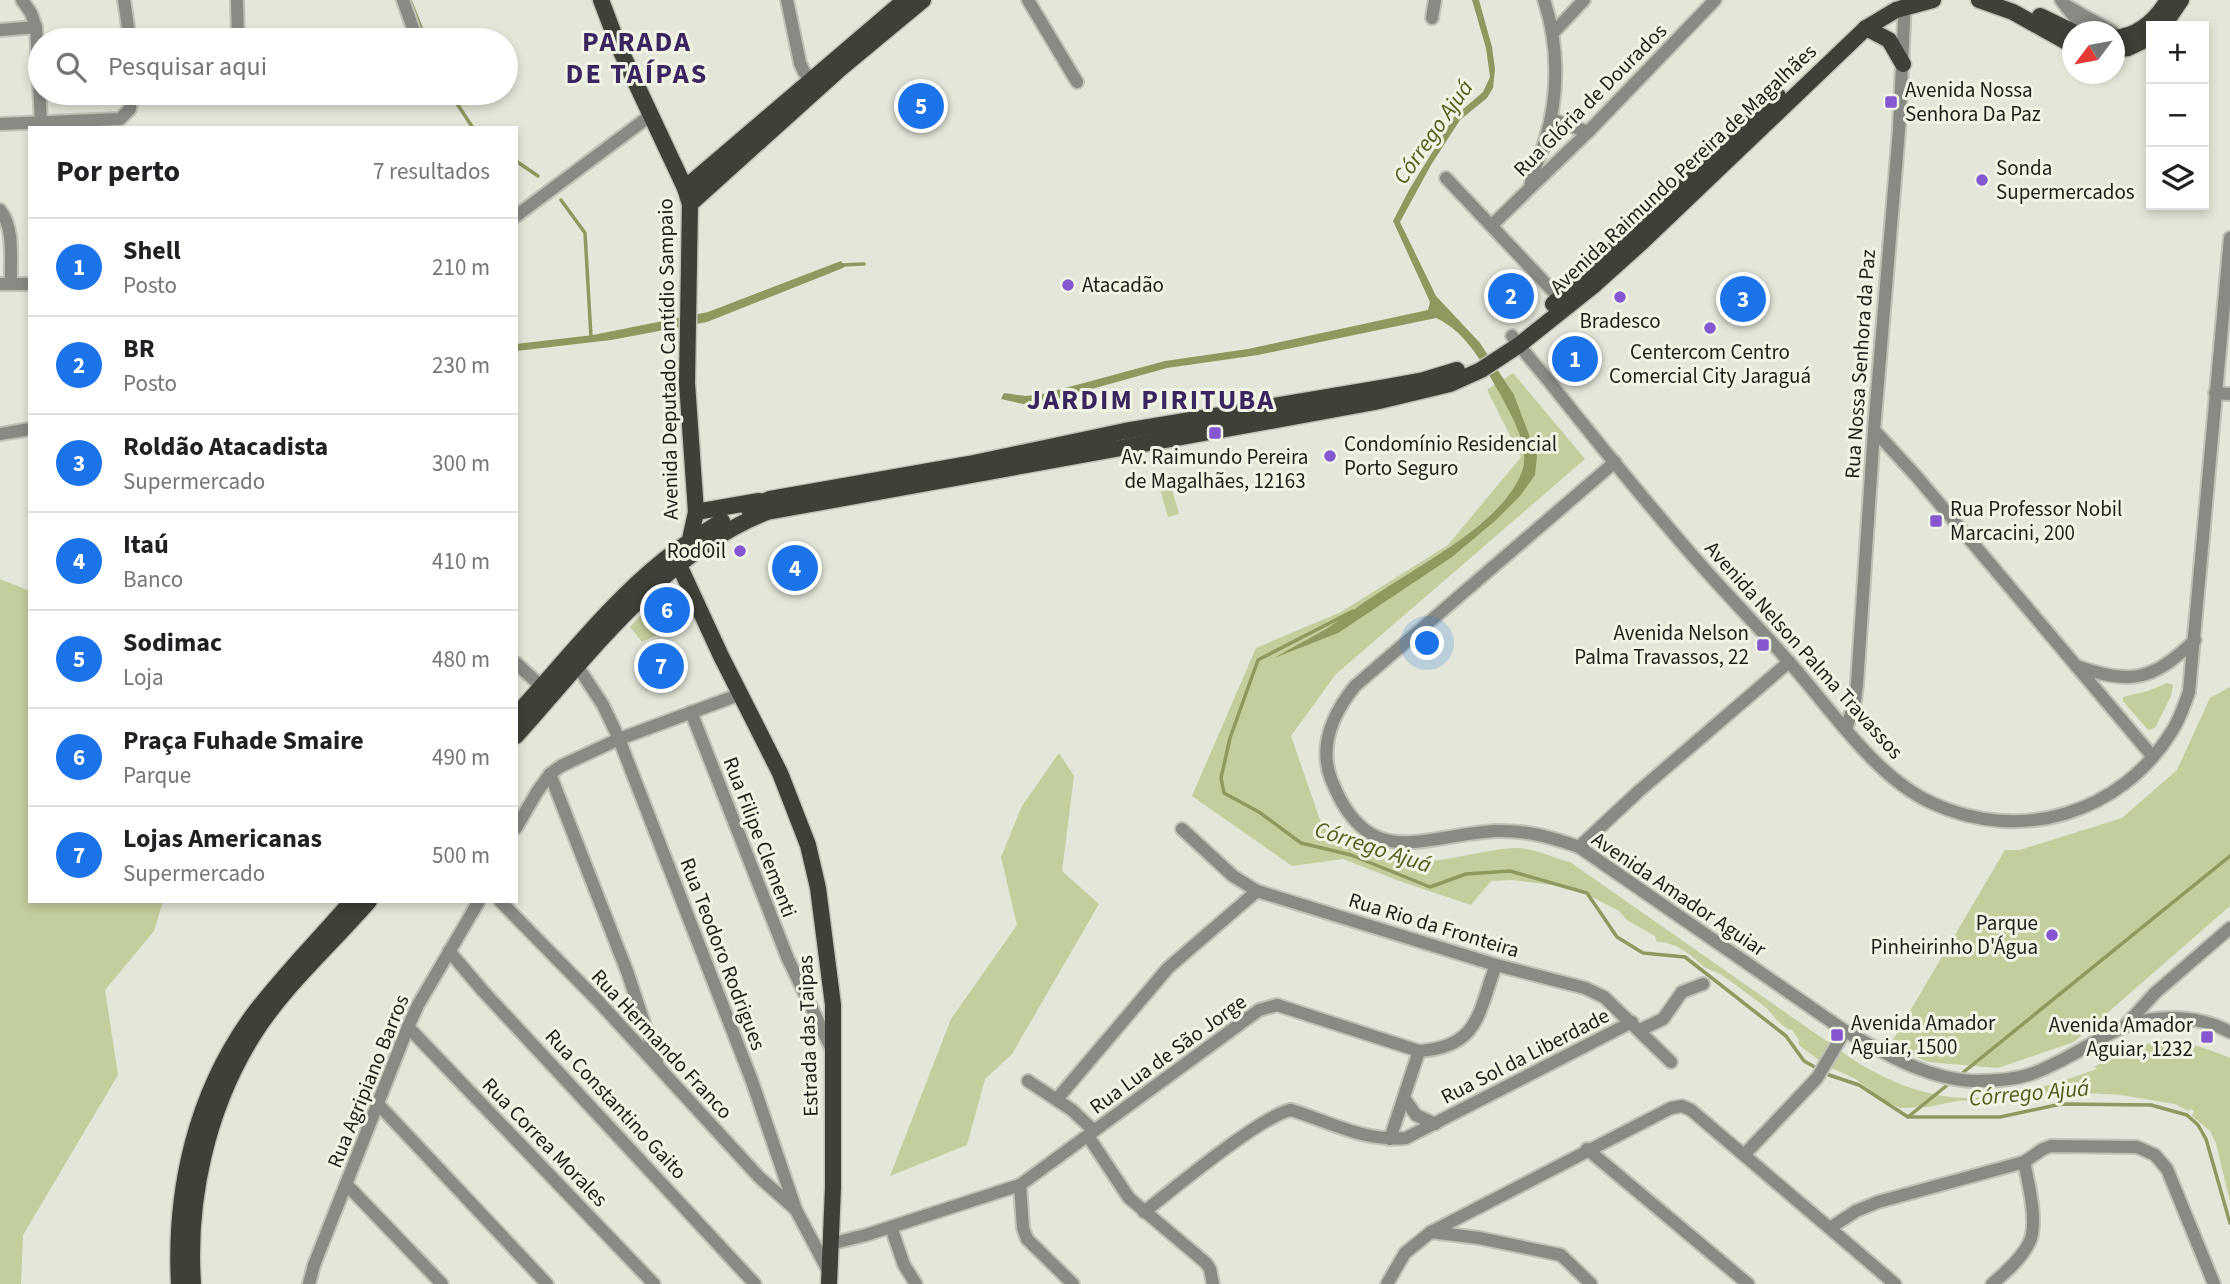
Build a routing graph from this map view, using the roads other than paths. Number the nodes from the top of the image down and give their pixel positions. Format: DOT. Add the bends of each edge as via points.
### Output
graph roads {
  1 [pos="22,0"];
  2 [pos="124,0"];
  3 [pos="237,0"];
  4 [pos="403,0"];
  5 [pos="601,0"];
  6 [pos="787,0"];
  7 [pos="905,0"];
  8 [pos="923,0"];
  9 [pos="1028,0"];
  10 [pos="1436,0"];
  11 [pos="1544,0"];
  12 [pos="1584,0"];
  13 [pos="1715,0"];
  14 [pos="1933,0"];
  15 [pos="1979,0"];
  16 [pos="2010,0"];
  17 [pos="2168,0"];
  18 [pos="2181,0"];
  19 [pos="1901,2"];
  20 [pos="2064,3"];
  21 [pos="1433,18"];
  22 [pos="2078,21"];
  23 [pos="2091,21"];
  24 [pos="2166,21"];
  25 [pos="2062,26"];
  26 [pos="36,27"];
  27 [pos="128,28"];
  28 [pos="238,28"];
  29 [pos="413,28"];
  30 [pos="1866,28"];
  31 [pos="0,30"];
  32 [pos="1553,33"];
  33 [pos="2125,36"];
  34 [pos="2062,38"];
  35 [pos="2146,39"];
  36 [pos="2125,46"];
  37 [pos="1903,64"];
  38 [pos="1077,82"];
  39 [pos="816,83"];
  40 [pos="40,105"];
  41 [pos="129,105"];
  42 [pos="651,115"];
  43 [pos="1551,119"];
  44 [pos="41,122"];
  45 [pos="0,124"];
  46 [pos="1588,132"];
  47 [pos="1446,178"];
  48 [pos="1530,189"];
  49 [pos="688,196"];
  50 [pos="0,210"];
  51 [pos="518,215"];
  52 [pos="1492,225"];
  53 [pos="2230,238"];
  54 [pos="6,284"];
  55 [pos="28,284"];
  56 [pos="1564,302"];
  57 [pos="1516,341"];
  58 [pos="1478,366"];
  59 [pos="2215,393"];
  60 [pos="2230,394"];
  61 [pos="28,429"];
  62 [pos="1874,430"];
  63 [pos="0,435"];
  64 [pos="1615,461"];
  65 [pos="770,499"];
  66 [pos="696,512"];
  67 [pos="690,541"];
  68 [pos="679,565"];
  69 [pos="659,580"];
  70 [pos="689,587"];
  71 [pos="2195,640"];
  72 [pos="574,662"];
  73 [pos="1789,662"];
  74 [pos="518,665"];
  75 [pos="2075,666"];
  76 [pos="542,687"];
  77 [pos="741,694"];
  78 [pos="691,712"];
  79 [pos="518,713"];
  80 [pos="518,723"];
  81 [pos="1846,729"];
  82 [pos="518,733"];
  83 [pos="619,739"];
  84 [pos="2153,757"];
  85 [pos="550,774"];
  86 [pos="518,825"];
  87 [pos="1182,829"];
  88 [pos="1579,847"];
  89 [pos="1258,891"];
  90 [pos="350,903"];
  91 [pos="367,903"];
  92 [pos="479,903"];
  93 [pos="502,903"];
  94 [pos="2230,928"];
  95 [pos="449,951"];
  96 [pos="1496,965"];
  97 [pos="1703,984"];
  98 [pos="1636,1026"];
  99 [pos="408,1027"];
  100 [pos="2124,1027"];
  101 [pos="1845,1031"];
  102 [pos="2230,1032"];
  103 [pos="832,1050"];
  104 [pos="1419,1051"];
  105 [pos="1671,1062"];
  106 [pos="658,1066"];
  107 [pos="1028,1080"];
  108 [pos="1404,1098"];
  109 [pos="1057,1099"];
  110 [pos="378,1104"];
  111 [pos="1436,1124"];
  112 [pos="1091,1134"];
  113 [pos="1390,1139"];
  114 [pos="1587,1150"];
  115 [pos="1744,1155"];
  116 [pos="2024,1161"];
  117 [pos="346,1184"];
  118 [pos="1020,1185"];
  119 [pos="796,1210"];
  120 [pos="1144,1212"];
  121 [pos="891,1227"];
  122 [pos="1830,1228"];
  123 [pos="1431,1231"];
  124 [pos="830,1244"];
  125 [pos="829,1278"];
  126 [pos="179,1284"];
  127 [pos="193,1284"];
  128 [pos="309,1284"];
  129 [pos="442,1284"];
  130 [pos="547,1284"];
  131 [pos="654,1284"];
  132 [pos="755,1284"];
  133 [pos="916,1284"];
  134 [pos="1073,1284"];
  135 [pos="1213,1284"];
  136 [pos="1387,1284"];
  137 [pos="1591,1284"];
  138 [pos="1748,1284"];
  139 [pos="1895,1284"];
  140 [pos="1992,1284"];
  141 [pos="2214,1284"];
  1 -- 26 [label="street"];
  2 -- 27 [label="street"];
  3 -- 28 [label="street"];
  4 -- 29 [label="street"];
  5 -- 42 [label="main road, Avenida Deputado Cantídio Sampaio"];
  6 -- 39 [label="street" via="800,63"];
  7 -- 39 [label="main road"];
  8 -- 39 [label="main road"];
  9 -- 38 [label="street"];
  10 -- 21 [label="street"];
  11 -- 32 [label="street"];
  12 -- 32 [label="street"];
  13 -- 46 [label="street, Rua Glória de Dourados"];
  14 -- 19 [label="main road, Avenida Raimundo Pereira de Magalhães"];
  15 -- 34 [label="main road"];
  16 -- 25 [label="main road"];
  17 -- 33 [label="main road" via="2157,17"];
  18 -- 24 [label="main road"];
  19 -- 30 [label="main road, Avenida Raimundo Pereira de Magalhães"];
  19 -- 37 [label="street, Rua Nossa Senhora da Paz"];
  19 -- 56 [label="main road, Avenida Raimundo Pereira de Magalhães" via="1865,17 1837,41"];
  20 -- 22 [label="street"];
  20 -- 23 [label="street"];
  26 -- 31 [label="street"];
  30 -- 37 [label="main road" via="1889,40"];
  30 -- 56 [label="main road, Avenida Raimundo Pereira de Magalhães" via="1642,242"];
  32 -- 43 [label="street"];
  35 -- 36 [label="main road"];
  37 -- 62 [label="street, Rua Nossa Senhora da Paz"];
  39 -- 49 [label="main road"];
  40 -- 44 [label="street"];
  41 -- 44 [label="street" via="128,114 116,119"];
  42 -- 49 [label="main road, Avenida Deputado Cantídio Sampaio"];
  42 -- 51 [label="street"];
  43 -- 46 [label="street"];
  43 -- 48 [label="street"];
  44 -- 45 [label="street"];
  46 -- 48 [label="street, Rua Glória de Dourados"];
  47 -- 52 [label="street"];
  48 -- 52 [label="street, Rua Glória de Dourados"];
  49 -- 66 [label="main road, Avenida Deputado Cantídio Sampaio" via="688,415"];
  50 -- 54 [label="street" via="9,232"];
  52 -- 56 [label="street"];
  53 -- 59 [label="street, Avenida Nelson Palma Travassos"];
  54 -- 55 [label="street"];
  56 -- 57 [label="main road, Avenida Raimundo Pereira de Magalhães"];
  57 -- 58 [label="main road, Avenida Raimundo Pereira de Magalhães"];
  57 -- 64 [label="street, Avenida Nelson Palma Travassos"];
  58 -- 65 [label="main road, Avenida Raimundo Pereira de Magalhães" via="1412,383 1125,431"];
  58 -- 68 [label="main road, Avenida Raimundo Pereira de Magalhães" via="1437,388 1375,402 767,512 720,535"];
  59 -- 60 [label="street"];
  59 -- 71 [label="street, Avenida Nelson Palma Travassos"];
  61 -- 63 [label="street"];
  62 -- 75 [label="street"];
  62 -- 81 [label="street, Rua Nossa Senhora da Paz" via="1857,684"];
  64 -- 73 [label="street, Avenida Nelson Palma Travassos"];
  64 -- 88 [label="street, Avenida Amador Aguiar" via="1355,686 1331,722 1326,756 1341,803 1375,836 1413,844 1520,831"];
  65 -- 66 [label="main road"];
  65 -- 67 [label="main road, Avenida Raimundo Pereira de Magalhães"];
  66 -- 67 [label="main road, Avenida Deputado Cantídio Sampaio"];
  67 -- 68 [label="main road, Avenida Deputado Cantídio Sampaio"];
  67 -- 72 [label="main road, Avenida Raimundo Pereira de Magalhães" via="621,599"];
  68 -- 69 [label="main road, Avenida Raimundo Pereira de Magalhães"];
  68 -- 70 [label="main road, Estrada das Taipas"];
  69 -- 70 [label="main road"];
  69 -- 72 [label="main road, Avenida Raimundo Pereira de Magalhães"];
  70 -- 77 [label="main road, Estrada das Taipas"];
  71 -- 75 [label="street" via="2174,660 2127,679"];
  71 -- 84 [label="street, Avenida Nelson Palma Travassos" via="2189,692 2174,729"];
  72 -- 76 [label="main road, Avenida Raimundo Pereira de Magalhães"];
  72 -- 82 [label="main road, Avenida Raimundo Pereira de Magalhães"];
  72 -- 83 [label="street, Rua Teodoro Rodrigues"];
  73 -- 81 [label="street, Avenida Nelson Palma Travassos"];
  73 -- 88 [label="street"];
  74 -- 76 [label="street"];
  75 -- 84 [label="street"];
  76 -- 79 [label="main road, Avenida Raimundo Pereira de Magalhães"];
  76 -- 80 [label="main road" via="538,700"];
  77 -- 78 [label="street"];
  77 -- 103 [label="main road, Estrada das Taipas" via="780,773 818,888 833,1005"];
  78 -- 83 [label="street"];
  78 -- 103 [label="street, Rua Filipe Clementi" via="765,903"];
  81 -- 84 [label="street, Avenida Nelson Palma Travassos" via="1894,779 1931,803 2006,822 2082,809 2120,787"];
  83 -- 85 [label="street"];
  83 -- 119 [label="street, Rua Teodoro Rodrigues" via="752,1081"];
  85 -- 86 [label="street"];
  85 -- 106 [label="street" via="628,974"];
  87 -- 89 [label="street, Rua Rio da Fronteira" via="1233,876"];
  88 -- 101 [label="street, Avenida Amador Aguiar"];
  89 -- 96 [label="street, Rua Rio da Fronteira"];
  89 -- 109 [label="street" via="1168,968"];
  90 -- 126 [label="main road" via="252,1016 210,1091 185,1176"];
  91 -- 127 [label="main road" via="262,1022 228,1084 198,1182"];
  92 -- 95 [label="street, Rua Agripiano Barros"];
  93 -- 106 [label="street, Rua Hermando Franco"];
  94 -- 100 [label="street" via="2155,993"];
  95 -- 99 [label="street, Rua Agripiano Barros"];
  95 -- 132 [label="street, Rua Constantino Gaito"];
  96 -- 98 [label="street, Rua Rio da Fronteira" via="1585,988 1604,997"];
  96 -- 104 [label="street" via="1471,1031 1443,1048"];
  97 -- 98 [label="street, Rua Sol da Liberdade" via="1682,992 1663,1019"];
  98 -- 105 [label="street, Rua Rio da Fronteira"];
  98 -- 111 [label="street, Rua Sol da Liberdade"];
  99 -- 110 [label="street, Rua Agripiano Barros"];
  99 -- 131 [label="street, Rua Correa Morales"];
  100 -- 101 [label="street, Avenida Amador Aguiar" via="2029,1075 1972,1081 1915,1066"];
  100 -- 102 [label="street, Avenida Amador Aguiar" via="2175,1018"];
  101 -- 115 [label="street" via="1817,1078"];
  103 -- 124 [label="main road, Estrada das Taipas"];
  104 -- 108 [label="street"];
  104 -- 112 [label="street, Rua Lua de São Jorge" via="1288,1008 1268,1006"];
  106 -- 119 [label="street, Rua Hermando Franco" via="759,1177"];
  107 -- 109 [label="street"];
  108 -- 111 [label="street, Rua Sol da Liberdade" via="1416,1115"];
  108 -- 113 [label="street"];
  109 -- 112 [label="street"];
  110 -- 117 [label="street, Rua Agripiano Barros"];
  110 -- 130 [label="street"];
  111 -- 113 [label="street, Rua Sol da Liberdade" via="1406,1138"];
  112 -- 118 [label="street, Rua Lua de São Jorge"];
  112 -- 120 [label="street" via="1118,1185"];
  113 -- 120 [label="street, Rua Sol da Liberdade" via="1345,1130 1291,1110 1283,1112"];
  114 -- 115 [label="street" via="1671,1108 1682,1107"];
  114 -- 123 [label="street"];
  114 -- 138 [label="street"];
  115 -- 122 [label="street"];
  116 -- 122 [label="street" via="1878,1202"];
  116 -- 140 [label="street" via="2032,1234 2021,1255"];
  116 -- 141 [label="street" via="2051,1146 2147,1150 2166,1169"];
  117 -- 128 [label="street, Rua Agripiano Barros"];
  117 -- 129 [label="street"];
  118 -- 121 [label="street, Rua Lua de São Jorge"];
  118 -- 134 [label="street" via="1027,1239"];
  119 -- 125 [label="street, Rua Teodoro Rodrigues"];
  120 -- 135 [label="street" via="1206,1263"];
  121 -- 124 [label="street, Rua Lua de São Jorge"];
  121 -- 133 [label="street"];
  122 -- 139 [label="street"];
  123 -- 136 [label="street" via="1405,1253"];
  123 -- 137 [label="street" via="1561,1255"];
  124 -- 125 [label="main road, Estrada das Taipas"];
}
